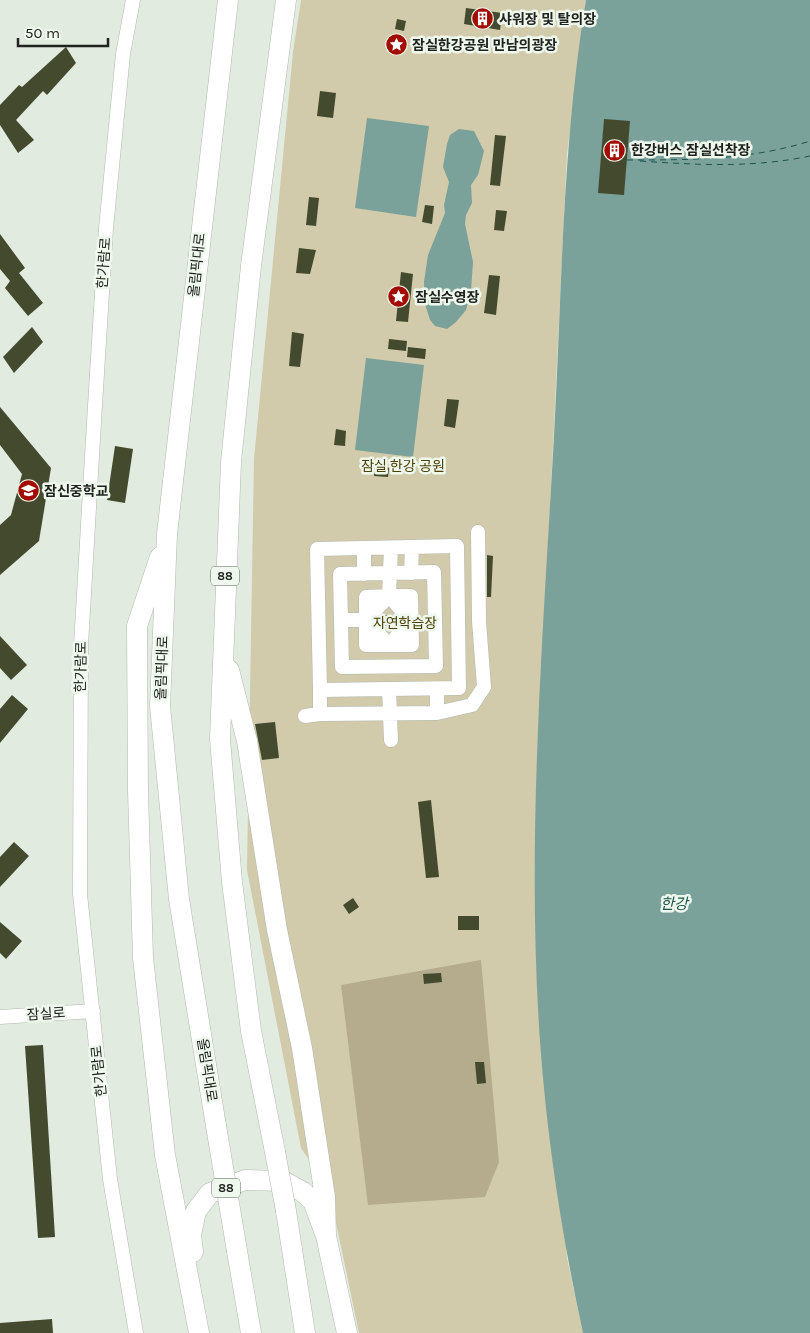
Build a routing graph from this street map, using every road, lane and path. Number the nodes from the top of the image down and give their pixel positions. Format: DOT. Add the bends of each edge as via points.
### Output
graph roads {
  1 [pos="132,0"];
  2 [pos="228,0"];
  3 [pos="286,0"];
  4 [pos="478,532"];
  5 [pos="168,534"];
  6 [pos="412,547"];
  7 [pos="364,548"];
  8 [pos="391,548"];
  9 [pos="458,572"];
  10 [pos="478,572"];
  11 [pos="392,573"];
  12 [pos="411,573"];
  13 [pos="364,574"];
  14 [pos="435,595"];
  15 [pos="458,595"];
  16 [pos="389,596"];
  17 [pos="340,597"];
  18 [pos="318,598"];
  19 [pos="341,620"];
  20 [pos="366,620"];
  21 [pos="458,620"];
  22 [pos="411,621"];
  23 [pos="435,621"];
  24 [pos="478,621"];
  25 [pos="436,642"];
  26 [pos="459,642"];
  27 [pos="318,644"];
  28 [pos="341,644"];
  29 [pos="222,645"];
  30 [pos="390,645"];
  31 [pos="482,658"];
  32 [pos="459,665"];
  33 [pos="413,666"];
  34 [pos="366,667"];
  35 [pos="388,667"];
  36 [pos="437,688"];
  37 [pos="389,689"];
  38 [pos="413,689"];
  39 [pos="320,690"];
  40 [pos="366,690"];
  41 [pos="437,713"];
  42 [pos="320,714"];
  43 [pos="389,714"];
  44 [pos="305,716"];
  45 [pos="391,740"];
  46 [pos="93,1012"];
  47 [pos="0,1017"];
  48 [pos="326,1236"];
  49 [pos="136,1333"];
  50 [pos="200,1333"];
  51 [pos="251,1333"];
  52 [pos="305,1333"];
  53 [pos="347,1333"];
  1 -- 46 [label="street, 한가람로" via="123,54 106,228 81,645 80,894"];
  2 -- 5 [label="highway, 올림픽대로 / 88"];
  3 -- 29 [label="highway, 88" via="251,266 231,462"];
  4 -- 10 [label="street"];
  5 -- 50 [label="highway" via="137,626 143,958 165,1155"];
  5 -- 51 [label="highway, 올림픽대로 / 88, bridge" via="160,706 179,899"];
  6 -- 8 [label="street"];
  6 -- 9 [label="street" via="457,546"];
  6 -- 12 [label="street"];
  7 -- 8 [label="street"];
  7 -- 13 [label="street"];
  7 -- 18 [label="street" via="317,549"];
  8 -- 11 [label="street"];
  9 -- 10 [label="street"];
  9 -- 15 [label="street"];
  10 -- 24 [label="street"];
  11 -- 12 [label="street"];
  11 -- 13 [label="street"];
  11 -- 16 [label="street"];
  12 -- 14 [label="street" via="434,572"];
  13 -- 17 [label="street" via="340,574"];
  14 -- 15 [label="street"];
  14 -- 23 [label="street"];
  15 -- 21 [label="street"];
  16 -- 20 [label="street"];
  16 -- 22 [label="street"];
  17 -- 18 [label="street"];
  17 -- 19 [label="street"];
  18 -- 27 [label="street"];
  19 -- 20 [label="street"];
  19 -- 28 [label="street"];
  20 -- 30 [label="street"];
  21 -- 24 [label="street"];
  21 -- 26 [label="street"];
  22 -- 23 [label="street"];
  22 -- 30 [label="street"];
  23 -- 25 [label="street"];
  24 -- 31 [label="street"];
  25 -- 26 [label="street"];
  25 -- 33 [label="street" via="436,666"];
  26 -- 32 [label="street"];
  27 -- 28 [label="street"];
  27 -- 39 [label="street"];
  28 -- 34 [label="street" via="342,667"];
  29 -- 48 [label="highway" via="247,741 277,930 302,1048 325,1197"];
  29 -- 52 [label="highway, 88, bridge" via="220,739 232,882 251,1031 286,1211"];
  30 -- 35 [label="street"];
  31 -- 32 [label="street"];
  31 -- 41 [label="street" via="484,687 472,705"];
  32 -- 36 [label="street" via="459,688"];
  33 -- 35 [label="street"];
  33 -- 38 [label="street"];
  34 -- 35 [label="street"];
  34 -- 40 [label="street"];
  36 -- 38 [label="street"];
  36 -- 41 [label="street"];
  37 -- 38 [label="street"];
  37 -- 40 [label="street"];
  37 -- 43 [label="street"];
  39 -- 40 [label="street"];
  39 -- 42 [label="street"];
  41 -- 43 [label="street"];
  42 -- 43 [label="street"];
  42 -- 44 [label="street"];
  43 -- 45 [label="street"];
  46 -- 47 [label="street, 잠실로"];
  46 -- 49 [label="street, 한가람로" via="110,1179"];
  48 -- 50 [label="highway" via="313,1201 283,1182 245,1180 210,1193 196,1211 191,1235"];
  48 -- 53 [label="highway"];
}
